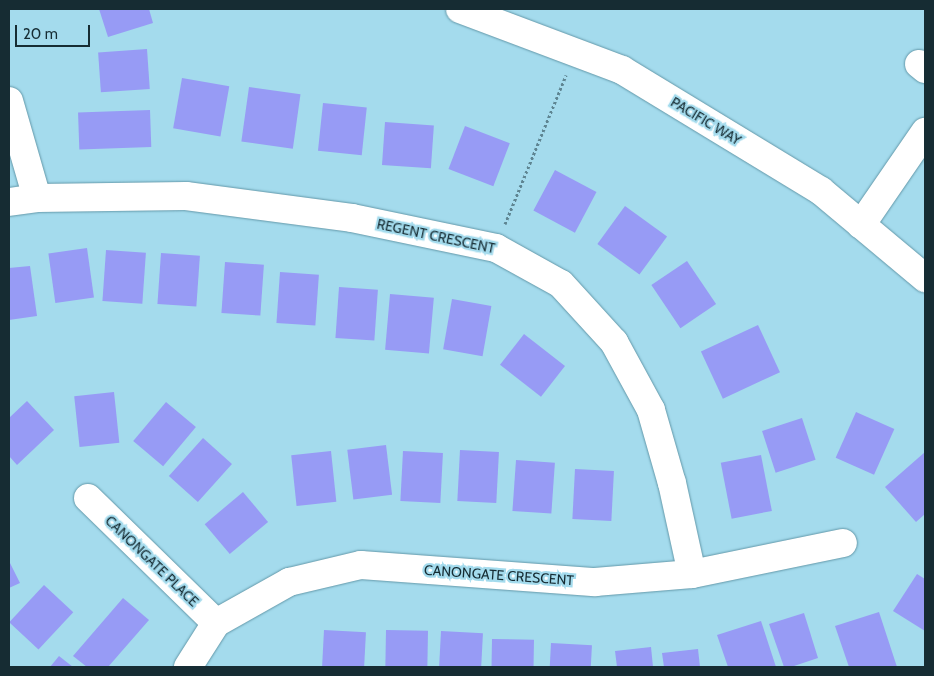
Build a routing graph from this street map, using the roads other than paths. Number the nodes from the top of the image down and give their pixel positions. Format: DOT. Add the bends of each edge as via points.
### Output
graph roads {
  1 [pos="460,9"];
  2 [pos="9,101"];
  3 [pos="925,132"];
  4 [pos="37,198"];
  5 [pos="9,202"];
  6 [pos="862,224"];
  7 [pos="925,278"];
  8 [pos="88,498"];
  9 [pos="843,543"];
  10 [pos="692,574"];
  11 [pos="216,623"];
  12 [pos="188,667"];
  1 -- 6 [label="street, PACIFIC WAY" via="622,70 821,191"];
  2 -- 4 [label="street"];
  3 -- 6 [label="street"];
  4 -- 5 [label="street, REGENT CRESCENT"];
  4 -- 10 [label="street, REGENT CRESCENT" via="186,196 352,218 496,248 560,284 614,342 651,410 672,483"];
  6 -- 7 [label="street, PACIFIC WAY"];
  8 -- 11 [label="street, CANONGATE PLACE"];
  9 -- 10 [label="street, CANONGATE CRESCENT"];
  10 -- 11 [label="street, CANONGATE CRESCENT" via="595,582 361,565 289,582"];
  11 -- 12 [label="street, CANONGATE CRESCENT"];
}
